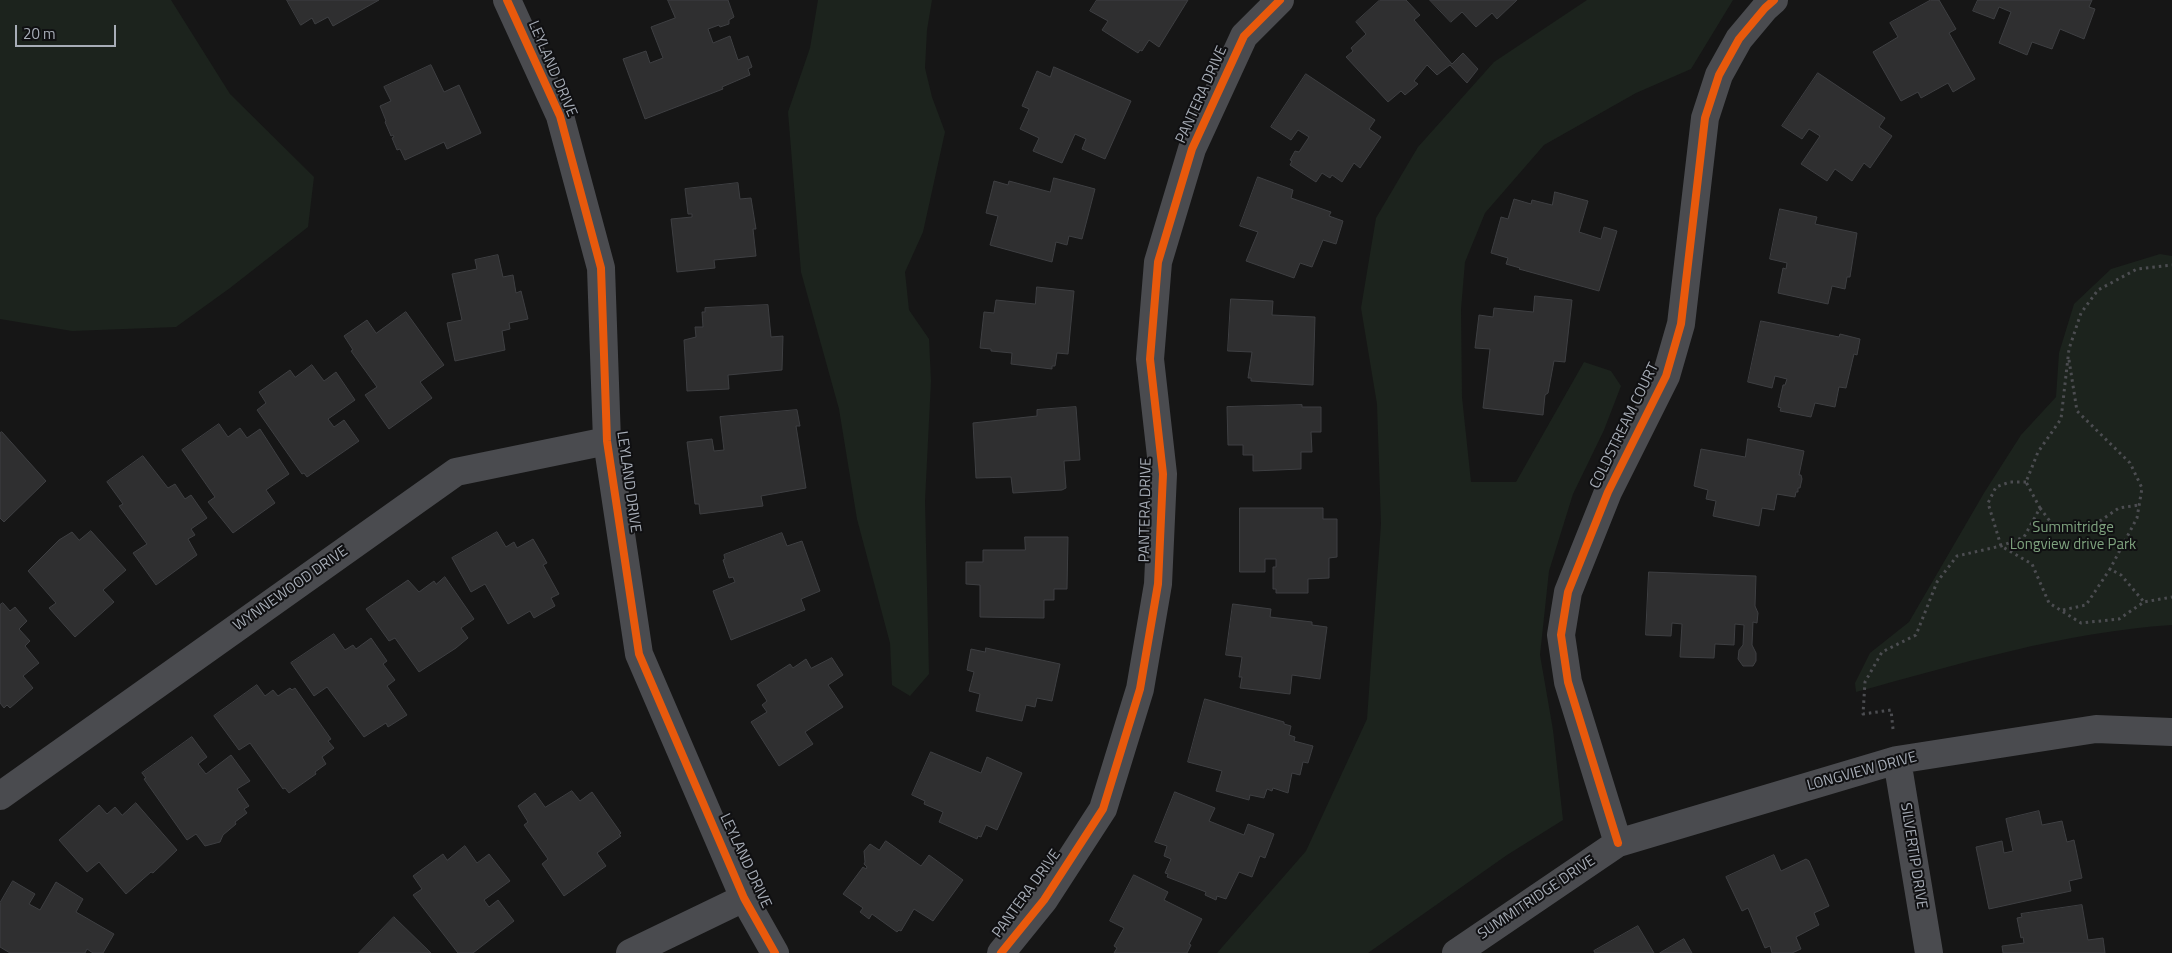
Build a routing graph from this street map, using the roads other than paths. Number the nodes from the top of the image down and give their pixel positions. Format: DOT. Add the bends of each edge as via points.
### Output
graph roads {
  1 [pos="507,0"];
  2 [pos="1280,0"];
  3 [pos="1774,0"];
  4 [pos="607,441"];
  5 [pos="2172,732"];
  6 [pos="1896,760"];
  7 [pos="0,796"];
  8 [pos="1618,843"];
  9 [pos="744,898"];
  10 [pos="630,953"];
  11 [pos="775,953"];
  12 [pos="1001,953"];
  13 [pos="1456,953"];
  14 [pos="1929,953"];
  1 -- 4 [label="street, LEYLAND DRIVE" via="560,116 601,268"];
  2 -- 12 [label="street, PANTERA DRIVE" via="1244,36 1192,149 1158,262 1150,359 1163,484 1158,584 1140,689 1103,809 1044,900"];
  3 -- 8 [label="street, COLDSTREAM COURT" via="1739,39 1719,75 1705,118 1679,333 1666,376 1608,492 1568,592 1561,635 1568,682"];
  4 -- 7 [label="street, WYNNEWOOD DRIVE" via="456,472"];
  4 -- 9 [label="street, LEYLAND DRIVE" via="639,654"];
  5 -- 6 [label="street, LONGVIEW DRIVE" via="2096,729"];
  6 -- 8 [label="street, LONGVIEW DRIVE"];
  6 -- 14 [label="street, SILVERTIP DRIVE"];
  8 -- 13 [label="street, SUMMITRIDGE DRIVE"];
  9 -- 10 [label="street"];
  9 -- 11 [label="street, LEYLAND DRIVE"];
}
